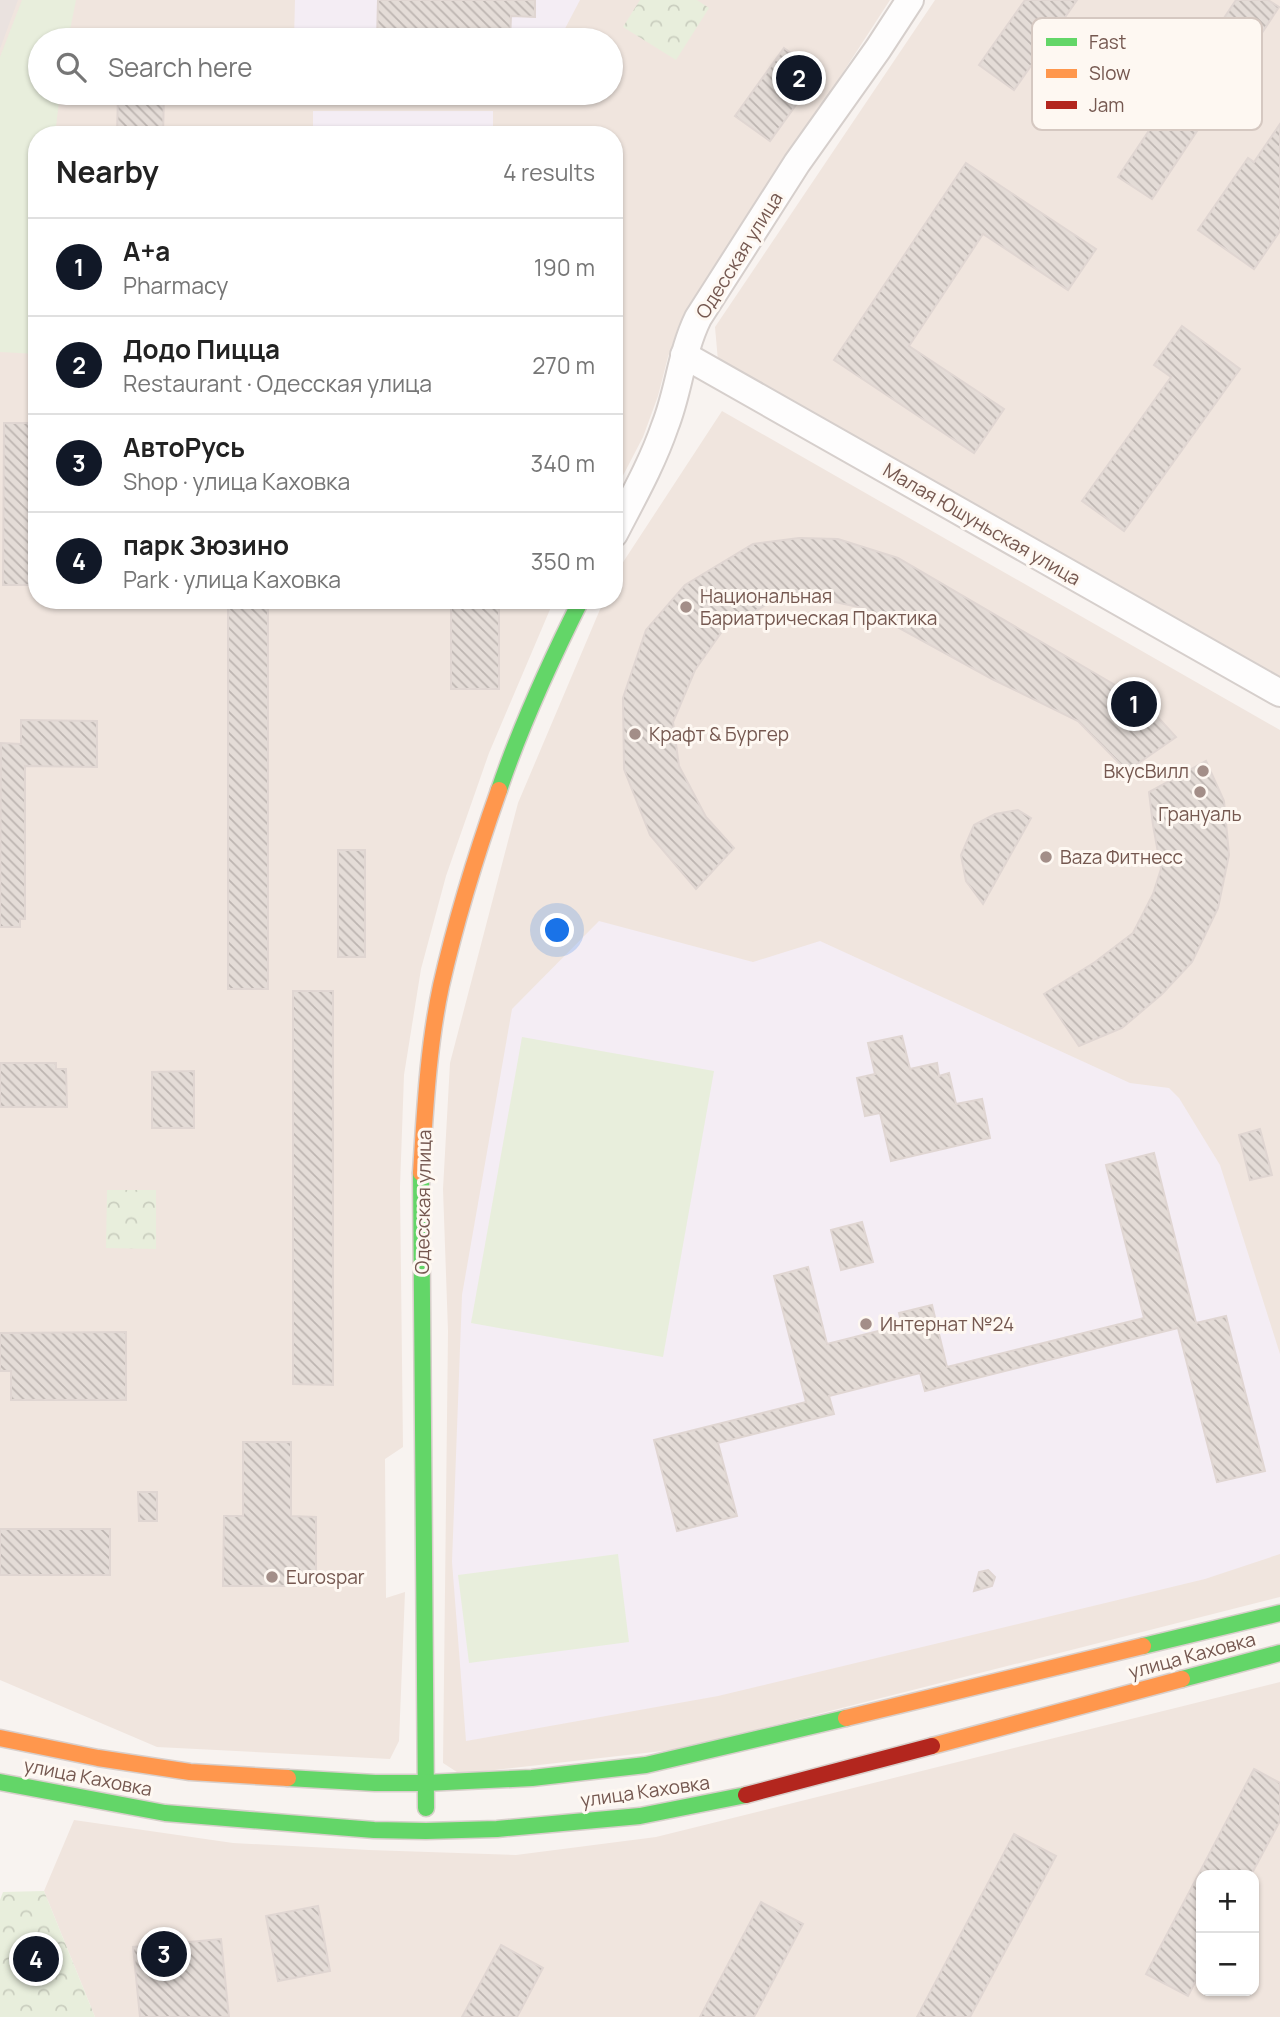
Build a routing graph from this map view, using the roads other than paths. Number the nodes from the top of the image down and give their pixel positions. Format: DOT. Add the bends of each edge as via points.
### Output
graph roads {
  1 [pos="910,0"];
  2 [pos="684,355"];
  3 [pos="623,516"];
  4 [pos="577,609"];
  5 [pos="1280,694"];
  6 [pos="1280,1613"];
  7 [pos="1280,1653"];
  8 [pos="0,1738"];
  9 [pos="0,1782"];
  10 [pos="425,1783"];
  11 [pos="426,1831"];
  1 -- 2 [label="street, Одесская улица" via="705,307"];
  2 -- 3 [label="street, Одесская улица" via="666,425"];
  2 -- 5 [label="street, Малая Юшуньская улица"];
  4 -- 10 [label="main road, Одесская улица" via="509,760 477,853 441,988 427,1081 420,1186"];
  6 -- 10 [label="main road, улица Каховка" via="646,1765 532,1778"];
  7 -- 11 [label="main road, улица Каховка" via="736,1798 640,1816"];
  8 -- 10 [label="main road, улица Каховка" via="190,1772"];
  9 -- 11 [label="main road, улица Каховка" via="165,1814"];
  10 -- 11 [label="main road, Одесская улица"];
}
